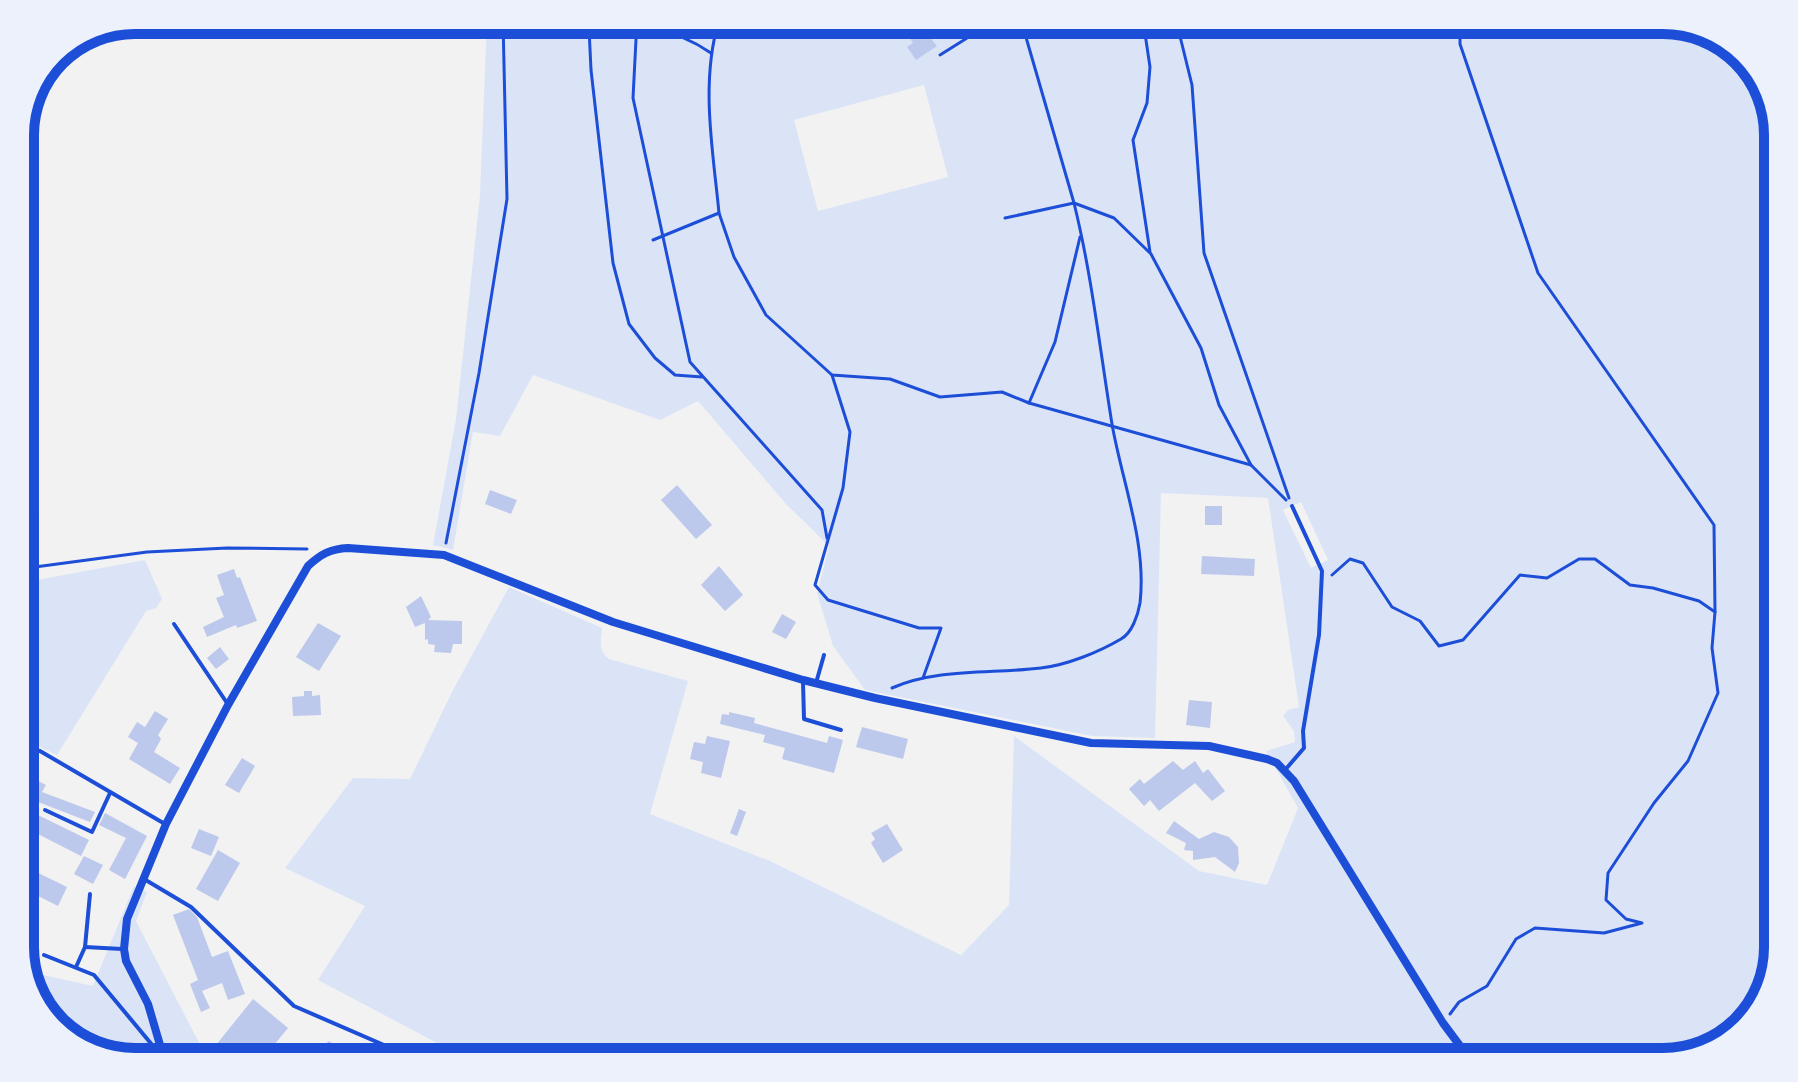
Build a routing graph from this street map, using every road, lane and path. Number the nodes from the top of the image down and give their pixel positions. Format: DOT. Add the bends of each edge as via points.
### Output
graph roads {
  1 [pos="503,34"];
  2 [pos="589,34"];
  3 [pos="638,34"];
  4 [pos="673,34"];
  5 [pos="716,34"];
  6 [pos="973,34"];
  7 [pos="1025,34"];
  8 [pos="1145,34"];
  9 [pos="1179,34"];
  10 [pos="1460,34"];
  11 [pos="711,53"];
  12 [pos="940,55"];
  13 [pos="1074,203"];
  14 [pos="719,213"];
  15 [pos="1005,218"];
  16 [pos="1081,233"];
  17 [pos="661,236"];
  18 [pos="653,240"];
  19 [pos="1151,254"];
  20 [pos="832,375"];
  21 [pos="702,377"];
  22 [pos="1029,403"];
  23 [pos="1113,426"];
  24 [pos="1251,465"];
  25 [pos="1292,506"];
  26 [pos="827,538"];
  27 [pos="321,554"];
  28 [pos="444,555"];
  29 [pos="34,567"];
  30 [pos="1321,592"];
  31 [pos="1715,612"];
  32 [pos="174,624"];
  33 [pos="824,655"];
  34 [pos="923,678"];
  35 [pos="803,680"];
  36 [pos="816,683"];
  37 [pos="875,698"];
  38 [pos="228,705"];
  39 [pos="841,730"];
  40 [pos="34,750"];
  41 [pos="1285,770"];
  42 [pos="110,793"];
  43 [pos="45,810"];
  44 [pos="166,824"];
  45 [pos="144,879"];
  46 [pos="90,894"];
  47 [pos="85,947"];
  48 [pos="124,949"];
  49 [pos="34,950"];
  50 [pos="44,955"];
  51 [pos="76,967"];
  52 [pos="1443,1023"];
  53 [pos="154,1048"];
  54 [pos="161,1048"];
  55 [pos="391,1048"];
  56 [pos="1462,1048"];
  1 -- 28 [label="path" via="507,199"];
  2 -- 21 [label="path" via="613,263 629,324 675,375"];
  3 -- 17 [label="path" via="633,98"];
  4 -- 11 [label="path" via="688,37"];
  5 -- 11 [label="path"];
  6 -- 12 [label="path"];
  7 -- 13 [label="path"];
  8 -- 19 [label="path" via="1147,103 1133,140"];
  9 -- 25 [label="path" via="1192,85 1204,253"];
  10 -- 31 [label="path" via="1538,273 1714,525"];
  11 -- 14 [label="path" via="709,100"];
  13 -- 15 [label="path"];
  13 -- 16 [label="path"];
  13 -- 19 [label="path" via="1114,218"];
  14 -- 17 [label="path"];
  14 -- 20 [label="path" via="734,257 766,315"];
  16 -- 22 [label="path" via="1055,342"];
  16 -- 23 [label="path"];
  17 -- 18 [label="path"];
  17 -- 21 [label="path" via="690,362"];
  19 -- 24 [label="path" via="1201,348 1219,405"];
  20 -- 22 [label="path" via="890,379 940,397 1002,392"];
  20 -- 26 [label="path" via="850,432 843,488"];
  21 -- 26 [label="path" via="822,510"];
  22 -- 23 [label="path"];
  23 -- 24 [label="path"];
  23 -- 34 [label="path" via="1139,566 1140,602 1125,637 1043,668"];
  24 -- 25 [label="path"];
  25 -- 30 [label="lane" via="1322,571"];
  26 -- 34 [label="path" via="815,585 828,600 919,628 941,628"];
  27 -- 28 [label="street" via="348,548"];
  27 -- 29 [label="path" via="308,549 179,550"];
  27 -- 38 [label="street" via="308,566"];
  28 -- 35 [label="street" via="613,622"];
  30 -- 31 [label="path" via="1350,559 1363,563 1392,607 1420,621 1439,646 1463,640 1520,575 1547,578 1579,559 1595,559 1630,585 1699,601"];
  30 -- 41 [label="lane" via="1304,748"];
  31 -- 52 [label="path" via="1712,648 1718,693 1688,761 1608,873 1606,900 1626,919 1642,923 1604,933 1535,928 1516,939 1487,986 1459,1002"];
  32 -- 38 [label="lane"];
  33 -- 36 [label="lane"];
  34 -- 37 [label="path"];
  35 -- 36 [label="street"];
  35 -- 39 [label="lane" via="804,719"];
  36 -- 37 [label="street"];
  37 -- 41 [label="street" via="1091,743 1209,746 1267,759"];
  38 -- 44 [label="street"];
  40 -- 42 [label="lane"];
  41 -- 52 [label="street"];
  42 -- 43 [label="lane" via="92,832"];
  42 -- 44 [label="lane"];
  44 -- 45 [label="street"];
  45 -- 48 [label="street" via="127,919"];
  45 -- 55 [label="lane" via="191,907 294,1006"];
  46 -- 47 [label="lane"];
  47 -- 48 [label="lane"];
  47 -- 51 [label="lane"];
  48 -- 54 [label="street"];
  49 -- 50 [label="path"];
  50 -- 51 [label="lane"];
  51 -- 53 [label="lane" via="94,975"];
  52 -- 56 [label="street"];
}
